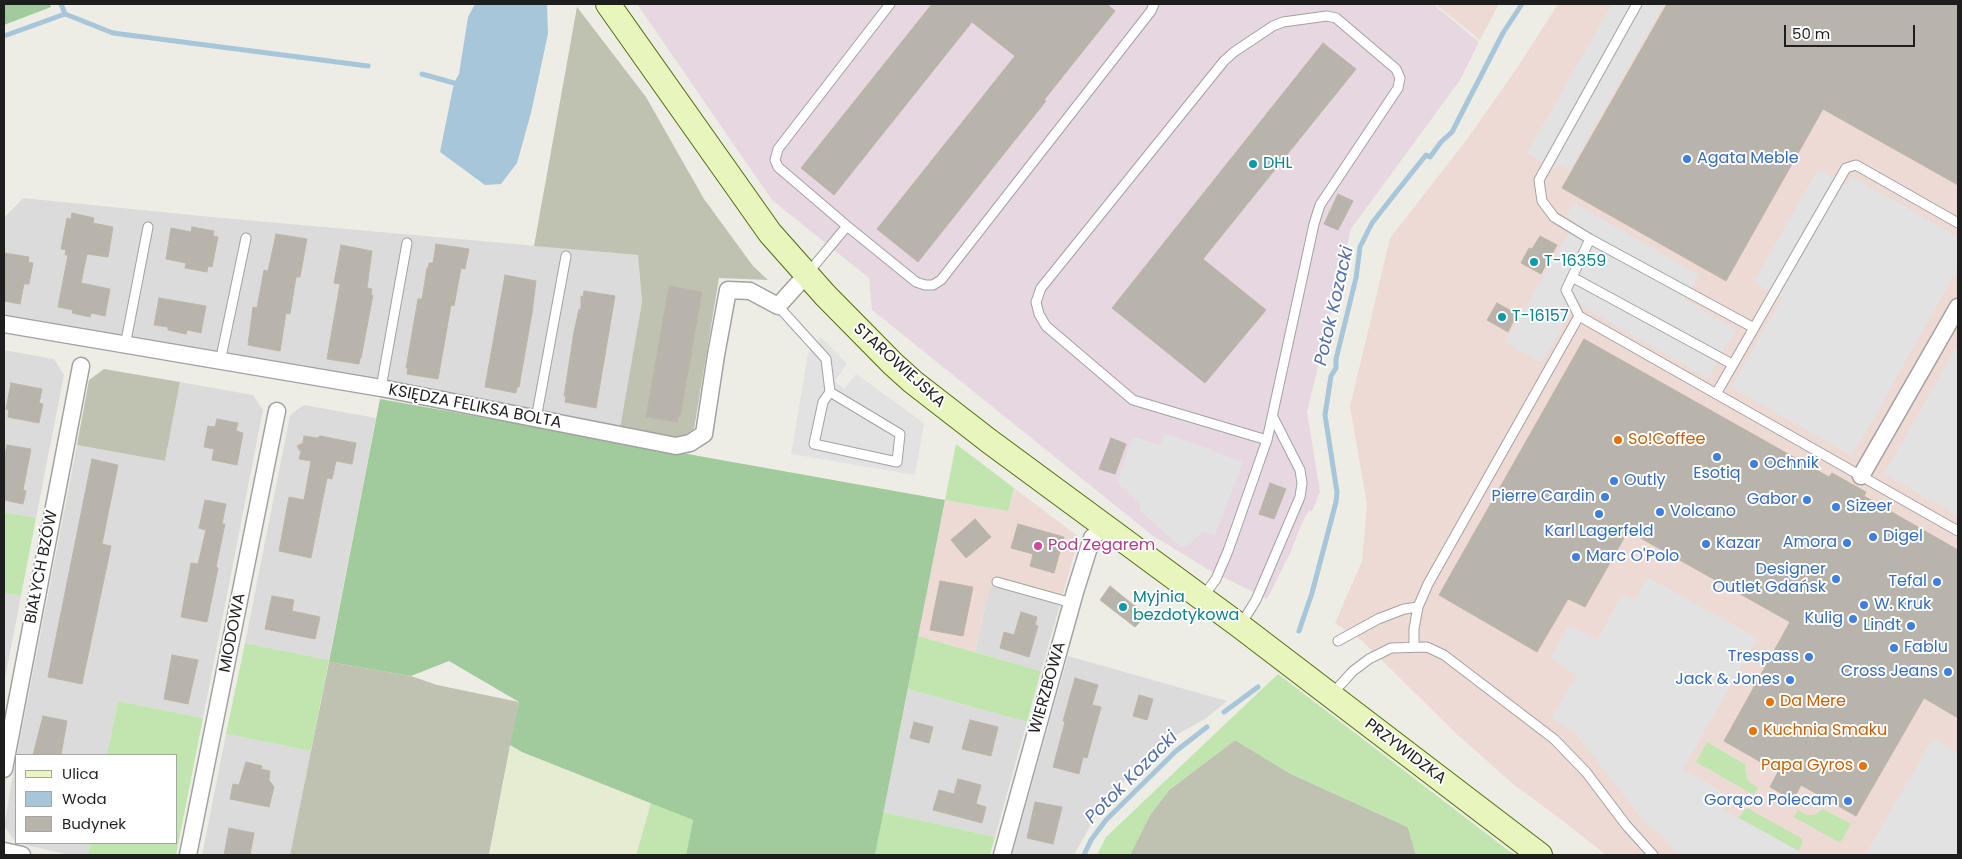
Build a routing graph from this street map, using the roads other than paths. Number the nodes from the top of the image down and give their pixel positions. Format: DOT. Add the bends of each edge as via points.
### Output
graph roads {
  1 [pos="608,4"];
  2 [pos="890,4"];
  3 [pos="1154,4"];
  4 [pos="1637,4"];
  5 [pos="1958,223"];
  6 [pos="847,226"];
  7 [pos="148,228"];
  8 [pos="246,238"];
  9 [pos="1590,239"];
  10 [pos="407,243"];
  11 [pos="566,256"];
  12 [pos="806,275"];
  13 [pos="1572,277"];
  14 [pos="778,306"];
  15 [pos="1958,308"];
  16 [pos="1579,316"];
  17 [pos="4,324"];
  18 [pos="1754,328"];
  19 [pos="125,346"];
  20 [pos="220,362"];
  21 [pos="1732,364"];
  22 [pos="80,366"];
  23 [pos="381,388"];
  24 [pos="830,392"];
  25 [pos="1716,394"];
  26 [pos="277,410"];
  27 [pos="1273,417"];
  28 [pos="536,419"];
  29 [pos="1267,440"];
  30 [pos="1861,476"];
  31 [pos="1104,526"];
  32 [pos="1958,531"];
  33 [pos="997,582"];
  34 [pos="1202,598"];
  35 [pos="1072,603"];
  36 [pos="1418,607"];
  37 [pos="1240,626"];
  38 [pos="1338,641"];
  39 [pos="1414,646"];
  40 [pos="1270,649"];
  41 [pos="1330,696"];
  42 [pos="4,769"];
  43 [pos="4,851"];
  44 [pos="22,855"];
  45 [pos="188,855"];
  46 [pos="1002,855"];
  47 [pos="1540,855"];
  48 [pos="1653,855"];
  1 -- 12 [label="street, STAROWIEJSKA" via="739,190"];
  2 -- 6 [label="lane" via="778,149 775,160"];
  3 -- 6 [label="lane" via="941,280 933,285 916,282"];
  4 -- 9 [label="lane" via="1539,180 1542,201 1554,217"];
  5 -- 18 [label="lane" via="1856,165 1846,168"];
  6 -- 12 [label="lane"];
  7 -- 19 [label="lane"];
  8 -- 20 [label="lane"];
  9 -- 13 [label="lane"];
  9 -- 18 [label="lane"];
  10 -- 23 [label="lane"];
  11 -- 28 [label="lane"];
  12 -- 14 [label="street"];
  12 -- 31 [label="street, STAROWIEJSKA" via="913,382"];
  13 -- 16 [label="lane" via="1566,290"];
  13 -- 21 [label="lane"];
  14 -- 24 [label="lane" via="826,359"];
  14 -- 28 [label="street, KSIĘDZA FELIKSA BOLTA" via="750,291 728,290 704,434 690,443 676,446"];
  15 -- 30 [label="street"];
  16 -- 25 [label="lane"];
  16 -- 36 [label="lane" via="1451,540"];
  17 -- 19 [label="street, KSIĘDZA FELIKSA BOLTA"];
  18 -- 21 [label="lane"];
  19 -- 20 [label="street, KSIĘDZA FELIKSA BOLTA"];
  20 -- 23 [label="street, KSIĘDZA FELIKSA BOLTA"];
  21 -- 25 [label="lane"];
  22 -- 42 [label="street, BIAŁYCH BZÓW"];
  23 -- 28 [label="street, KSIĘDZA FELIKSA BOLTA"];
  24 -- 24 [label="lane" via="822,402 814,444 897,462 900,434"];
  25 -- 30 [label="lane"];
  26 -- 45 [label="street, MIODOWA"];
  27 -- 29 [label="lane"];
  27 -- 29 [label="lane" via="1320,205 1398,88 1400,78 1396,69 1336,18 1327,16 1272,26 1224,61 1041,288 1036,302 1046,326 1133,400"];
  27 -- 37 [label="lane" via="1300,470 1300,497 1256,600"];
  29 -- 34 [label="lane" via="1228,551 1216,580"];
  30 -- 32 [label="lane"];
  31 -- 34 [label="street, STAROWIEJSKA"];
  31 -- 35 [label="street, WIERZBOWA" via="1092,538"];
  33 -- 35 [label="lane"];
  34 -- 37 [label="street, STAROWIEJSKA"];
  35 -- 46 [label="street, WIERZBOWA"];
  36 -- 38 [label="lane" via="1378,620"];
  36 -- 39 [label="lane"];
  37 -- 40 [label="street, STAROWIEJSKA"];
  39 -- 41 [label="lane" via="1391,648 1369,659 1353,670"];
  39 -- 48 [label="lane" via="1427,647 1444,655 1554,739 1586,772"];
  40 -- 41 [label="street, PRZYWIDZKA"];
  41 -- 47 [label="street, PRZYWIDZKA"];
  43 -- 44 [label="street"];
}
